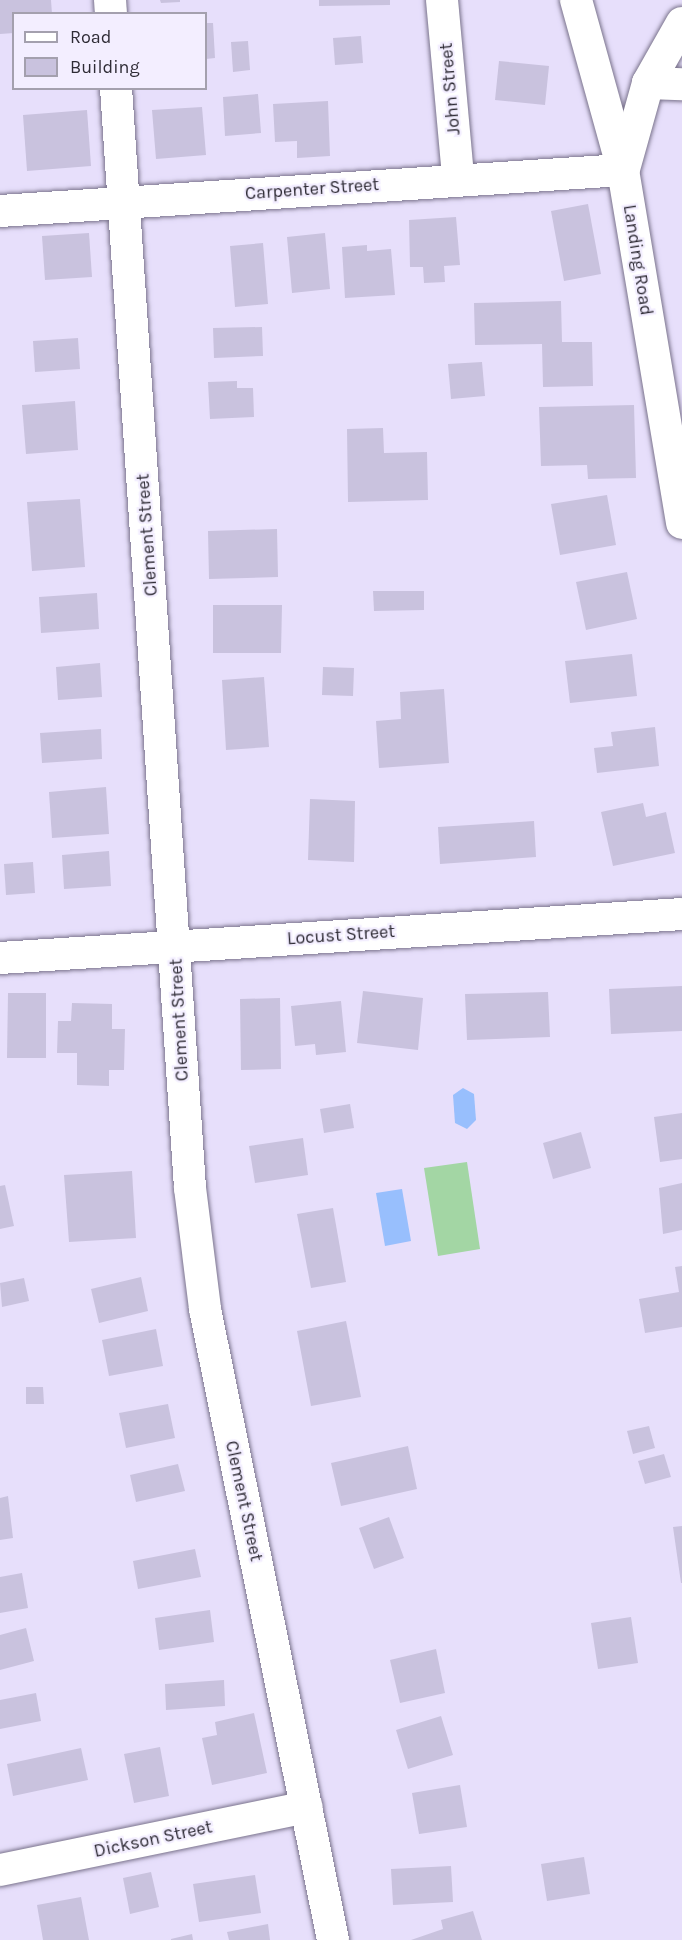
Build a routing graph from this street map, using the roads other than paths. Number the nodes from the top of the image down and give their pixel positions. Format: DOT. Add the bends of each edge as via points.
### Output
graph roads {
  1 [pos="442,0"];
  2 [pos="576,0"];
  3 [pos="682,23"];
  4 [pos="648,83"];
  5 [pos="682,84"];
  6 [pos="116,90"];
  7 [pos="623,170"];
  8 [pos="458,177"];
  9 [pos="124,203"];
  10 [pos="0,212"];
  11 [pos="682,524"];
  12 [pos="682,914"];
  13 [pos="175,946"];
  14 [pos="0,958"];
  15 [pos="307,1807"];
  16 [pos="0,1870"];
  17 [pos="333,1940"];
  1 -- 8 [label="street, John Street"];
  2 -- 7 [label="street, Landing Road"];
  3 -- 4 [label="street"];
  4 -- 5 [label="street"];
  4 -- 7 [label="street"];
  6 -- 9 [label="street, Clement Street"];
  7 -- 8 [label="street, Carpenter Street"];
  7 -- 11 [label="street, Landing Road"];
  8 -- 9 [label="street, Carpenter Street"];
  9 -- 10 [label="street, Carpenter Street"];
  9 -- 13 [label="street, Clement Street"];
  12 -- 13 [label="street, Locust Street"];
  13 -- 14 [label="street, Locust Street"];
  13 -- 15 [label="street, Clement Street" via="190,1188 205,1309"];
  15 -- 16 [label="street, Dickson Street"];
  15 -- 17 [label="street, Clement Street"];
}
